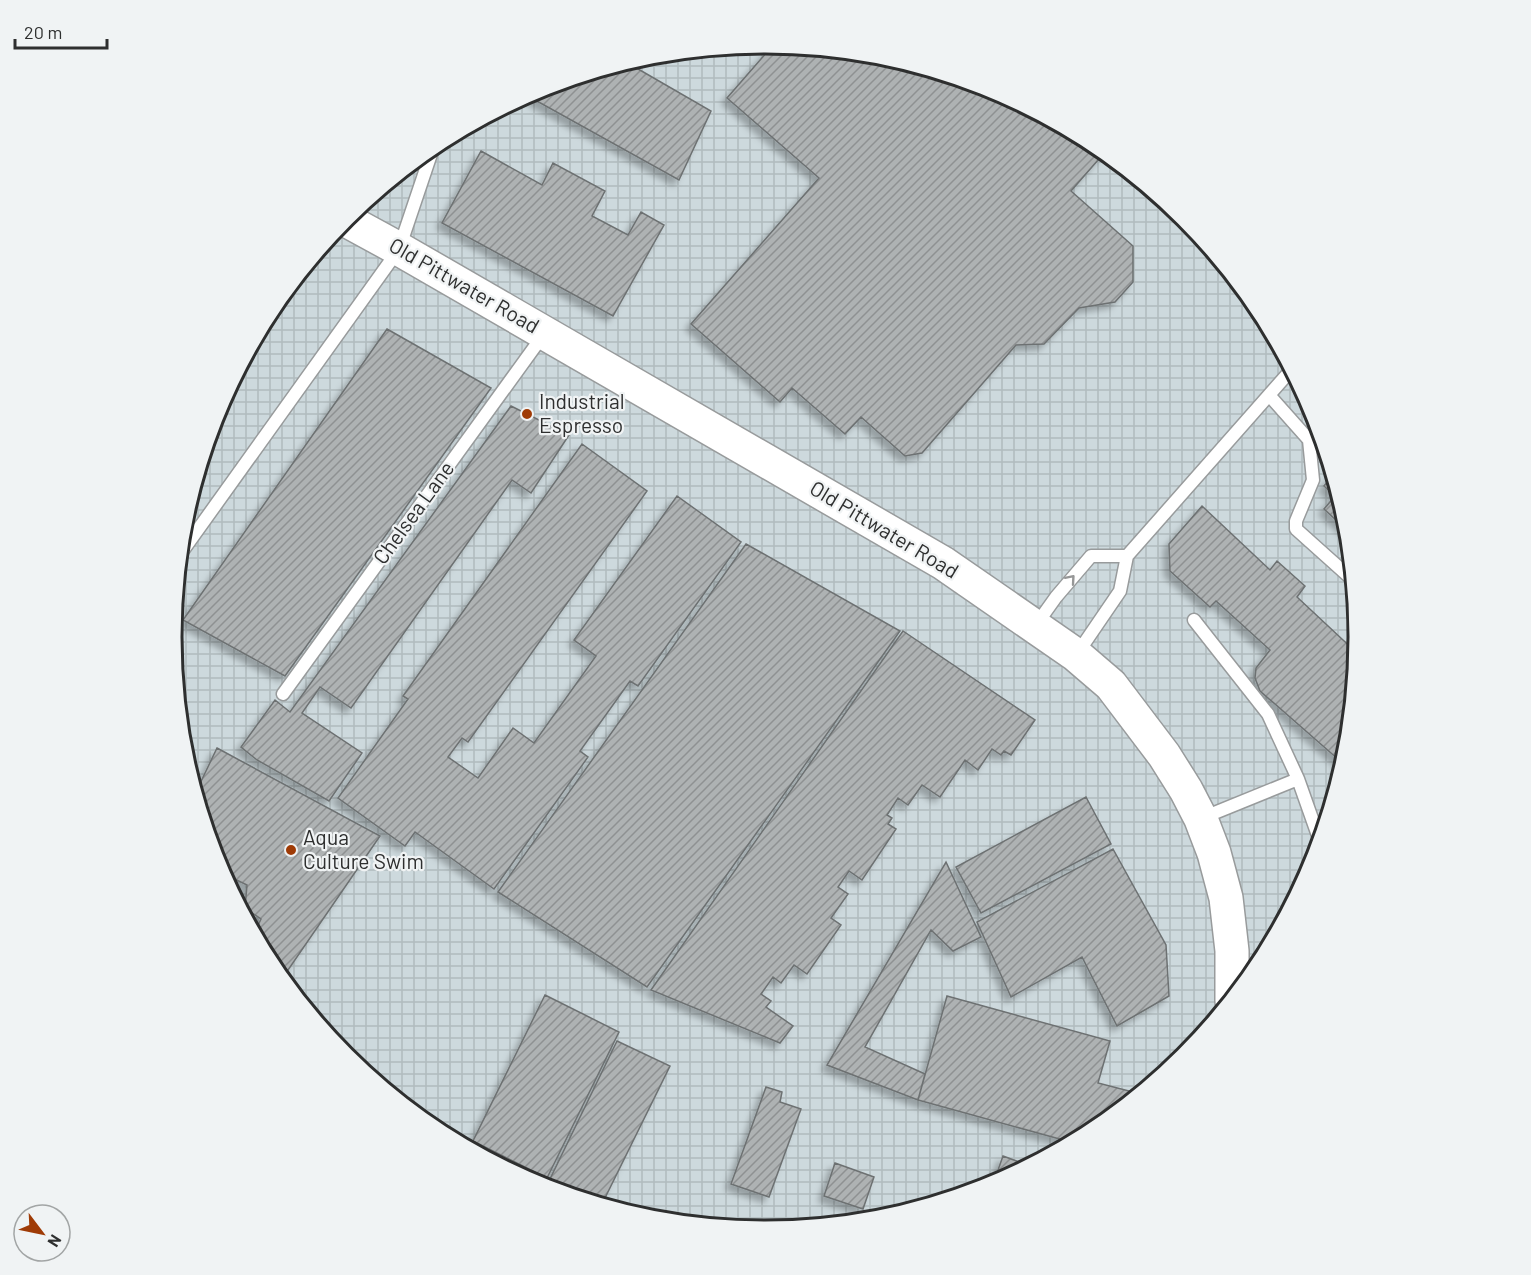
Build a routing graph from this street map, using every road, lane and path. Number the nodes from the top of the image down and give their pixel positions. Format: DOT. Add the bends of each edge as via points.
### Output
graph roads {
  1 [pos="429,161"];
  2 [pos="354,224"];
  3 [pos="399,249"];
  4 [pos="544,333"];
  5 [pos="1287,375"];
  6 [pos="1269,395"];
  7 [pos="190,542"];
  8 [pos="1127,556"];
  9 [pos="1345,573"];
  10 [pos="1194,620"];
  11 [pos="1035,626"];
  12 [pos="1076,655"];
  13 [pos="284,694"];
  14 [pos="1298,779"];
  15 [pos="1201,819"];
  16 [pos="1316,830"];
  17 [pos="1232,988"];
  1 -- 3 [label="lane"];
  2 -- 3 [label="street, Old Pittwater Road"];
  3 -- 4 [label="street, Old Pittwater Road"];
  3 -- 7 [label="lane"];
  4 -- 11 [label="street, Old Pittwater Road" via="943,563"];
  4 -- 13 [label="lane, Chelsea Lane"];
  5 -- 6 [label="lane"];
  6 -- 8 [label="lane"];
  6 -- 9 [label="lane" via="1310,440 1312,480 1296,529"];
  11 -- 8 [label="lane, one-way" via="1090,556"];
  8 -- 12 [label="lane" via="1120,591"];
  10 -- 14 [label="lane" via="1268,714"];
  11 -- 12 [label="street, Old Pittwater Road"];
  12 -- 15 [label="street, Old Pittwater Road" via="1111,685 1134,715 1164,755"];
  14 -- 15 [label="lane"];
  14 -- 16 [label="lane"];
  15 -- 17 [label="street, Old Pittwater Road" via="1226,898"];
}
